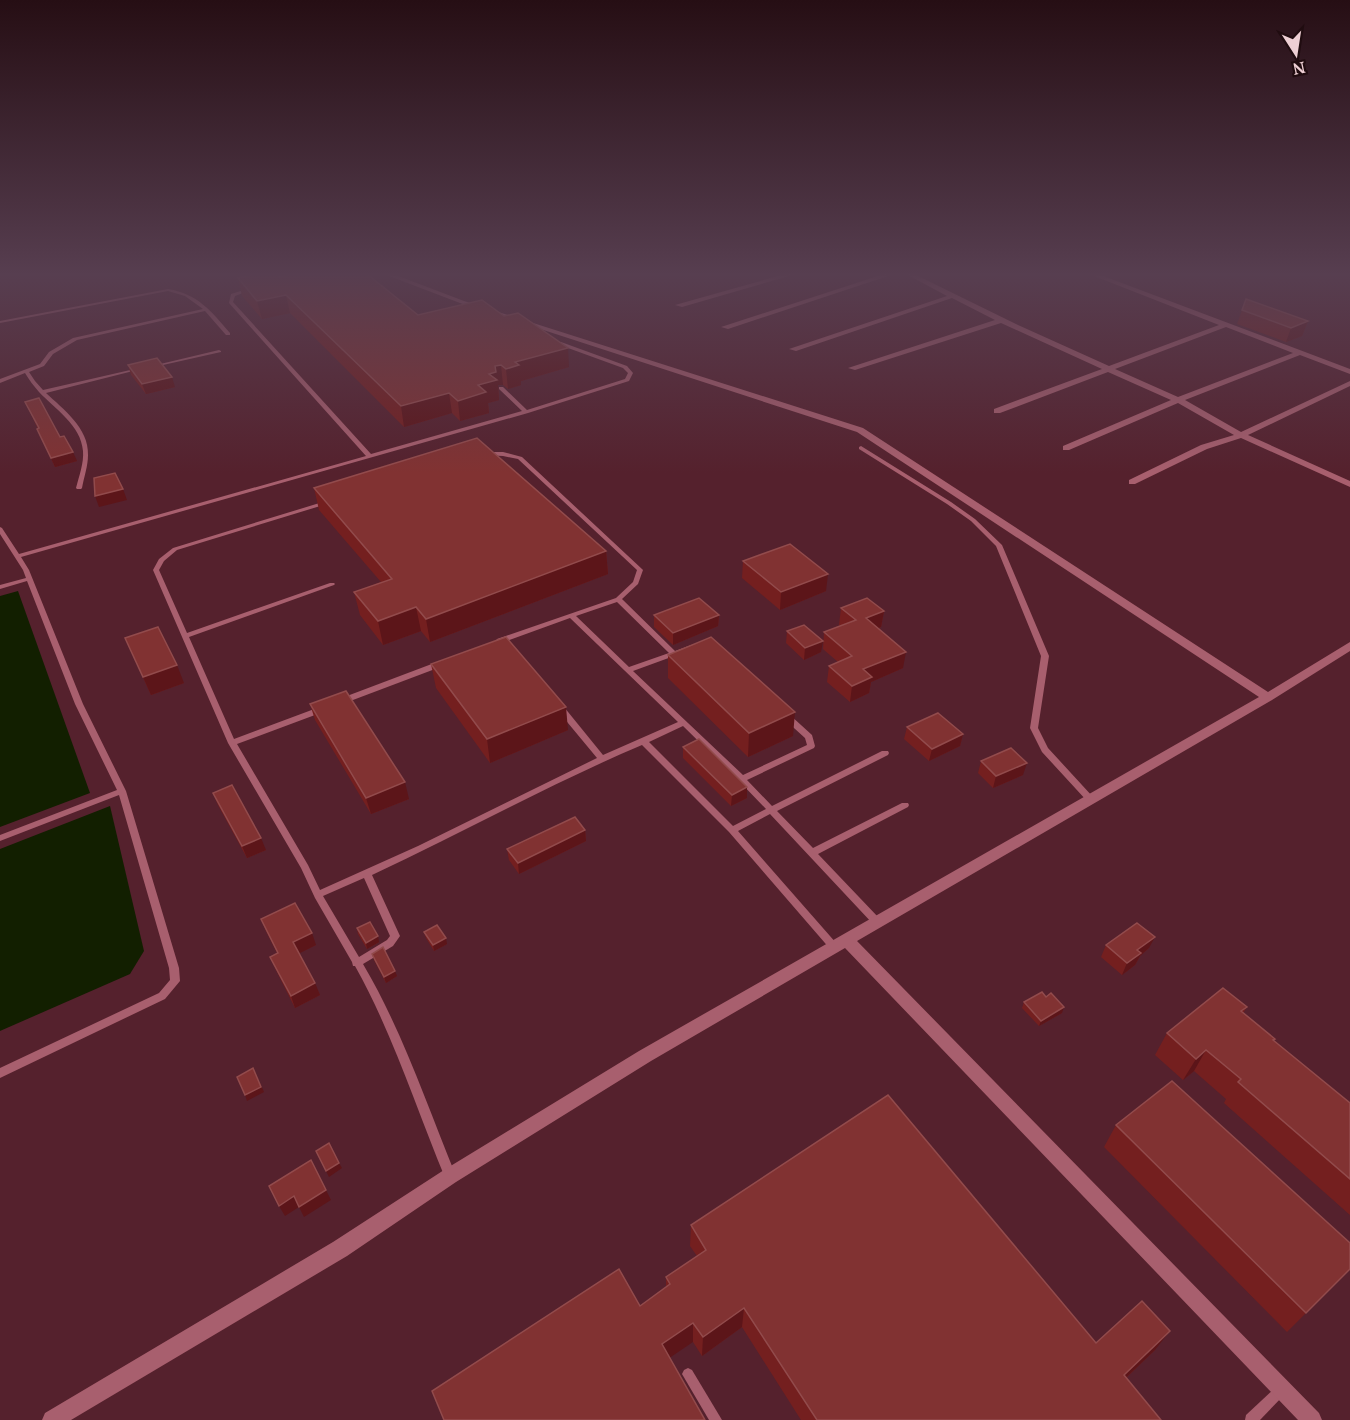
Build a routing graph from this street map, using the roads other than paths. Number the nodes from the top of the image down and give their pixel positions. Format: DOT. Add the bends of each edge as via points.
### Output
graph roads {
  1 [pos="73,340"];
  2 [pos="265,340"];
  3 [pos="581,340"];
  4 [pos="819,340"];
  5 [pos="939,340"];
  6 [pos="1047,340"];
  7 [pos="1185,340"];
  8 [pos="1267,340"];
  9 [pos="559,343"];
  10 [pos="793,349"];
  11 [pos="219,351"];
  12 [pos="1299,352"];
  13 [pos="852,368"];
  14 [pos="1110,369"];
  15 [pos="27,372"];
  16 [pos="1350,372"];
  17 [pos="0,381"];
  18 [pos="1350,383"];
  19 [pos="501,388"];
  20 [pos="43,392"];
  21 [pos="1178,400"];
  22 [pos="997,411"];
  23 [pos="526,412"];
  24 [pos="1241,435"];
  25 [pos="861,448"];
  26 [pos="1066,448"];
  27 [pos="480,454"];
  28 [pos="370,457"];
  29 [pos="1132,482"];
  30 [pos="1350,484"];
  31 [pos="79,488"];
  32 [pos="333,500"];
  33 [pos="0,529"];
  34 [pos="17,556"];
  35 [pos="29,579"];
  36 [pos="332,584"];
  37 [pos="0,587"];
  38 [pos="618,599"];
  39 [pos="571,615"];
  40 [pos="185,636"];
  41 [pos="503,640"];
  42 [pos="493,644"];
  43 [pos="1350,646"];
  44 [pos="708,647"];
  45 [pos="511,649"];
  46 [pos="672,652"];
  47 [pos="449,660"];
  48 [pos="628,670"];
  49 [pos="1268,697"];
  50 [pos="556,704"];
  51 [pos="784,714"];
  52 [pos="682,723"];
  53 [pos="232,743"];
  54 [pos="645,743"];
  55 [pos="885,753"];
  56 [pos="602,759"];
  57 [pos="741,779"];
  58 [pos="122,791"];
  59 [pos="1090,799"];
  60 [pos="905,805"];
  61 [pos="772,811"];
  62 [pos="732,830"];
  63 [pos="0,838"];
  64 [pos="811,853"];
  65 [pos="367,874"];
  66 [pos="318,895"];
  67 [pos="876,921"];
  68 [pos="840,943"];
  69 [pos="356,963"];
  70 [pos="0,1073"];
  71 [pos="450,1176"];
  72 [pos="688,1374"];
  73 [pos="1282,1389"];
  74 [pos="52,1420"];
  75 [pos="716,1420"];
  76 [pos="1251,1420"];
  77 [pos="1312,1420"];
  1 -- 15 [label="lane"];
  2 -- 28 [label="lane"];
  3 -- 49 [label="street" via="860,430"];
  4 -- 10 [label="street"];
  5 -- 13 [label="street"];
  6 -- 14 [label="street"];
  7 -- 14 [label="street"];
  8 -- 12 [label="street"];
  9 -- 23 [label="lane" via="625,367 631,373 627,380"];
  11 -- 20 [label="lane"];
  12 -- 16 [label="street"];
  12 -- 21 [label="street"];
  14 -- 21 [label="street"];
  14 -- 22 [label="street"];
  15 -- 17 [label="lane"];
  15 -- 20 [label="lane"];
  18 -- 24 [label="street"];
  19 -- 23 [label="lane"];
  20 -- 31 [label="lane" via="86,446"];
  21 -- 24 [label="street"];
  21 -- 26 [label="street"];
  23 -- 28 [label="lane"];
  24 -- 29 [label="street" via="1204,447"];
  24 -- 30 [label="street"];
  25 -- 59 [label="lane" via="949,502 999,545 1045,656 1034,728 1045,750"];
  27 -- 38 [label="lane" via="520,458 639,570 636,583"];
  28 -- 34 [label="lane"];
  32 -- 40 [label="lane" via="175,549 161,560 156,570"];
  33 -- 34 [label="lane"];
  34 -- 35 [label="lane"];
  35 -- 37 [label="lane"];
  35 -- 58 [label="lane" via="79,704"];
  36 -- 40 [label="lane"];
  38 -- 39 [label="lane"];
  38 -- 46 [label="lane"];
  39 -- 41 [label="lane"];
  39 -- 48 [label="lane"];
  40 -- 53 [label="lane"];
  41 -- 42 [label="lane"];
  41 -- 45 [label="lane"];
  43 -- 49 [label="street"];
  44 -- 46 [label="lane" via="697,645"];
  46 -- 48 [label="lane"];
  47 -- 53 [label="lane"];
  48 -- 52 [label="lane"];
  49 -- 59 [label="street"];
  50 -- 56 [label="lane"];
  51 -- 57 [label="lane" via="809,737 811,746"];
  52 -- 54 [label="lane"];
  52 -- 57 [label="lane"];
  53 -- 66 [label="lane"];
  54 -- 56 [label="lane"];
  54 -- 62 [label="lane"];
  55 -- 61 [label="lane"];
  56 -- 65 [label="lane"];
  57 -- 61 [label="lane"];
  58 -- 63 [label="lane"];
  58 -- 70 [label="lane" via="175,981 162,996"];
  59 -- 67 [label="street"];
  60 -- 64 [label="lane"];
  61 -- 62 [label="lane"];
  61 -- 64 [label="lane"];
  62 -- 68 [label="lane"];
  64 -- 67 [label="lane"];
  65 -- 66 [label="lane"];
  65 -- 69 [label="lane" via="395,936"];
  66 -- 69 [label="lane"];
  67 -- 68 [label="street"];
  68 -- 71 [label="street" via="645,1056"];
  68 -- 73 [label="street"];
  69 -- 71 [label="lane" via="397,1041"];
  71 -- 74 [label="street" via="340,1249"];
  72 -- 75 [label="lane"];
  73 -- 76 [label="lane"];
  73 -- 77 [label="street"];
}
